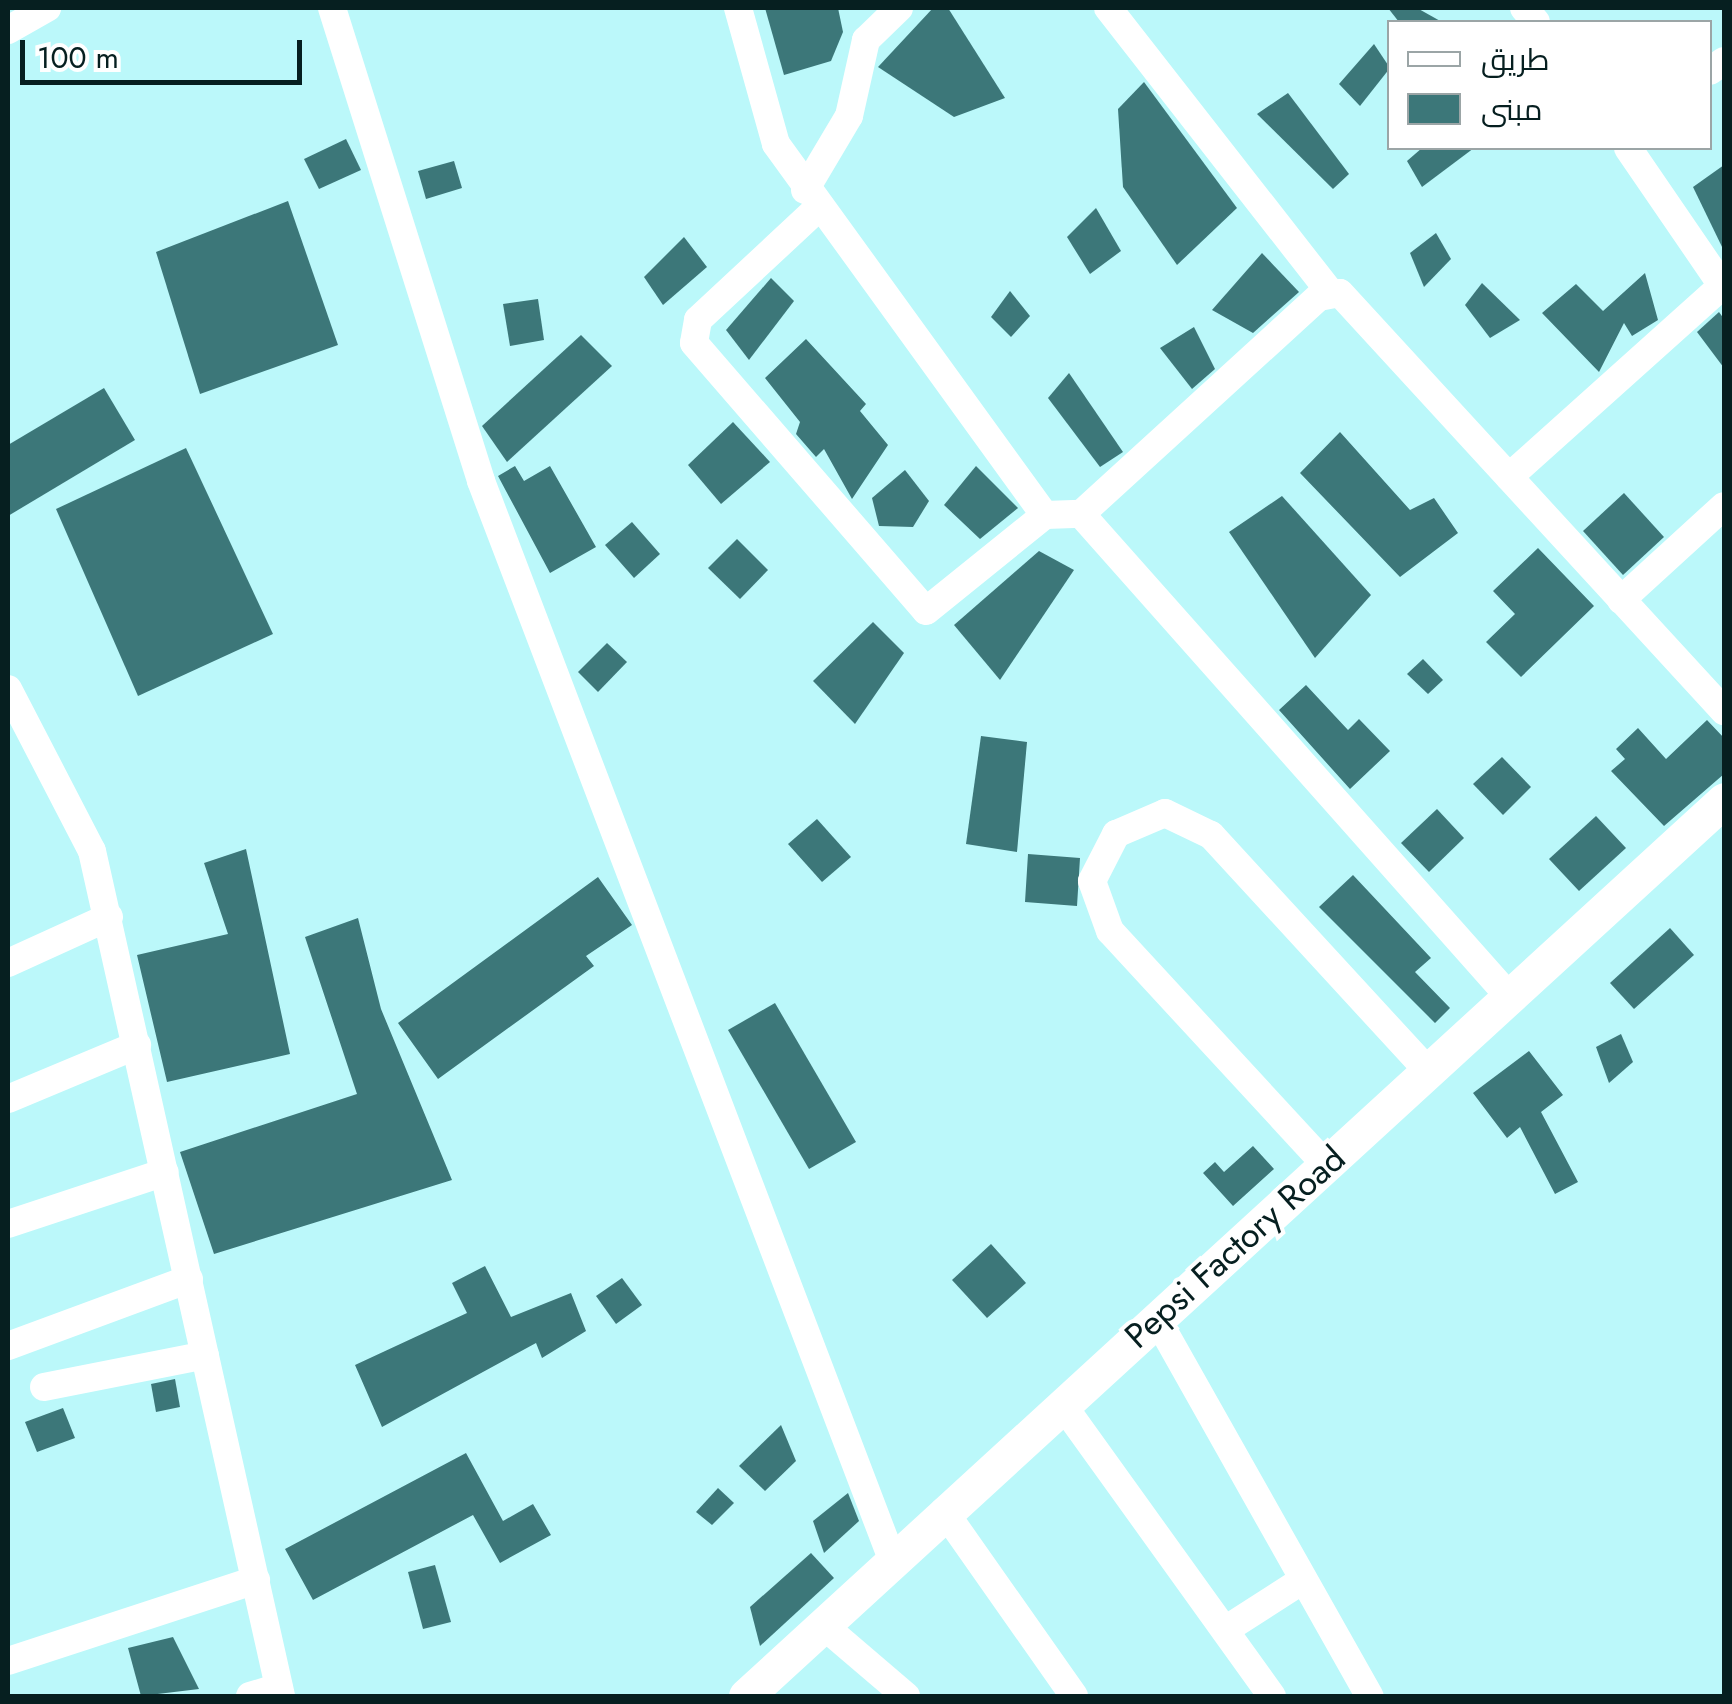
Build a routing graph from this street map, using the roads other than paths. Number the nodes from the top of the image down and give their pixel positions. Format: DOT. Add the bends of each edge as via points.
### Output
graph roads {
  1 [pos="46,8"];
  2 [pos="332,8"];
  3 [pos="738,8"];
  4 [pos="858,8"];
  5 [pos="899,8"];
  6 [pos="1108,8"];
  7 [pos="8,30"];
  8 [pos="866,40"];
  9 [pos="1629,150"];
  10 [pos="811,199"];
  11 [pos="1724,287"];
  12 [pos="1330,292"];
  13 [pos="1509,477"];
  14 [pos="1724,506"];
  15 [pos="1045,514"];
  16 [pos="1082,514"];
  17 [pos="1621,600"];
  18 [pos="8,689"];
  19 [pos="1724,711"];
  20 [pos="1724,800"];
  21 [pos="109,917"];
  22 [pos="8,962"];
  23 [pos="1508,994"];
  24 [pos="137,1045"];
  25 [pos="1426,1070"];
  26 [pos="8,1099"];
  27 [pos="1326,1165"];
  28 [pos="165,1172"];
  29 [pos="8,1224"];
  30 [pos="188,1279"];
  31 [pos="1156,1319"];
  32 [pos="8,1346"];
  33 [pos="205,1356"];
  34 [pos="44,1388"];
  35 [pos="1062,1404"];
  36 [pos="944,1512"];
  37 [pos="892,1559"];
  38 [pos="256,1580"];
  39 [pos="1303,1580"];
  40 [pos="824,1626"];
  41 [pos="1224,1630"];
  42 [pos="8,1661"];
  43 [pos="280,1692"];
  44 [pos="250,1696"];
  45 [pos="746,1696"];
  46 [pos="906,1696"];
  47 [pos="1074,1696"];
  48 [pos="1272,1696"];
  49 [pos="1369,1696"];
  1 -- 7 [label="street"];
  2 -- 37 [label="street" via="481,481"];
  3 -- 10 [label="street" via="768,126"];
  4 -- 8 [label="street"];
  5 -- 8 [label="street"];
  6 -- 12 [label="street"];
  8 -- 10 [label="street" via="849,116"];
  9 -- 11 [label="street"];
  10 -- 15 [label="street"];
  10 -- 15 [label="street" via="698,320 694,343 926,611"];
  11 -- 13 [label="street"];
  12 -- 13 [label="street" via="1350,301"];
  12 -- 16 [label="street"];
  13 -- 17 [label="street"];
  14 -- 17 [label="street"];
  15 -- 16 [label="street"];
  16 -- 23 [label="street"];
  17 -- 19 [label="street"];
  18 -- 21 [label="street" via="76,808"];
  20 -- 23 [label="main road, Pepsi Factory Road"];
  21 -- 22 [label="street"];
  21 -- 24 [label="street"];
  23 -- 25 [label="main road, Pepsi Factory Road"];
  24 -- 26 [label="street"];
  24 -- 28 [label="street"];
  25 -- 27 [label="main road, Pepsi Factory Road"];
  25 -- 27 [label="street" via="1211,836 1165,813 1116,834 1092,881 1110,931"];
  27 -- 31 [label="main road, Pepsi Factory Road"];
  28 -- 29 [label="street"];
  28 -- 30 [label="street"];
  30 -- 32 [label="street"];
  30 -- 33 [label="street"];
  31 -- 35 [label="main road, Pepsi Factory Road"];
  31 -- 39 [label="street"];
  33 -- 34 [label="street"];
  33 -- 38 [label="street"];
  35 -- 36 [label="main road, Pepsi Factory Road"];
  35 -- 41 [label="street"];
  36 -- 37 [label="main road, Pepsi Factory Road"];
  36 -- 47 [label="street"];
  37 -- 40 [label="main road, Pepsi Factory Road"];
  38 -- 42 [label="street"];
  38 -- 43 [label="street"];
  39 -- 41 [label="street"];
  39 -- 49 [label="street"];
  40 -- 45 [label="main road, Pepsi Factory Road"];
  40 -- 46 [label="street"];
  41 -- 48 [label="street"];
  43 -- 44 [label="street"];
}
